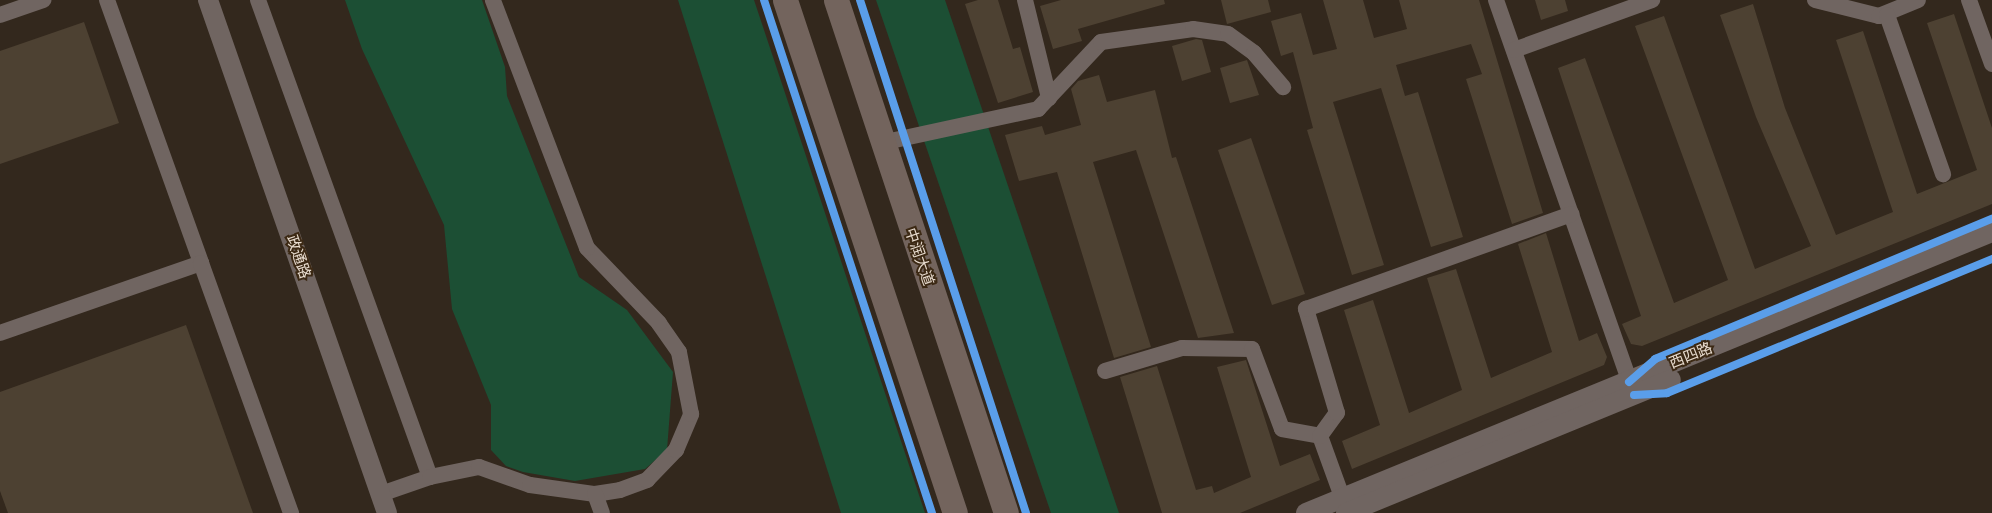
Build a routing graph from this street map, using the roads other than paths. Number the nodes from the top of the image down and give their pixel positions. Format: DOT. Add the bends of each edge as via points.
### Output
graph roads {
  1 [pos="43,0"];
  2 [pos="107,0"];
  3 [pos="208,0"];
  4 [pos="258,0"];
  5 [pos="493,0"];
  6 [pos="785,0"];
  7 [pos="836,0"];
  8 [pos="1025,0"];
  9 [pos="1496,0"];
  10 [pos="1652,0"];
  11 [pos="1815,0"];
  12 [pos="1918,0"];
  13 [pos="1969,0"];
  14 [pos="0,15"];
  15 [pos="1887,15"];
  16 [pos="1514,50"];
  17 [pos="1992,64"];
  18 [pos="1282,87"];
  19 [pos="1049,98"];
  20 [pos="881,143"];
  21 [pos="1943,174"];
  22 [pos="1571,214"];
  23 [pos="1992,232"];
  24 [pos="1992,246"];
  25 [pos="201,263"];
  26 [pos="0,333"];
  27 [pos="1105,371"];
  28 [pos="1632,388"];
  29 [pos="1320,436"];
  30 [pos="430,477"];
  31 [pos="381,494"];
  32 [pos="595,494"];
  33 [pos="1346,508"];
  34 [pos="291,513"];
  35 [pos="387,513"];
  36 [pos="602,513"];
  37 [pos="955,513"];
  38 [pos="1006,513"];
  39 [pos="1306,513"];
  1 -- 14 [label="street"];
  2 -- 25 [label="street"];
  3 -- 31 [label="street, 政通路"];
  4 -- 30 [label="street"];
  5 -- 32 [label="street" via="587,248 659,323 679,352 687,378 691,414 676,450 647,480"];
  6 -- 37 [label="main road"];
  7 -- 20 [label="main road, 中润大道"];
  8 -- 19 [label="street"];
  9 -- 16 [label="street"];
  10 -- 16 [label="street"];
  11 -- 15 [label="street"];
  12 -- 15 [label="street"];
  13 -- 17 [label="street"];
  15 -- 21 [label="street"];
  16 -- 22 [label="street"];
  18 -- 19 [label="street" via="1254,53 1228,34 1193,29 1101,42"];
  19 -- 20 [label="street" via="1038,109"];
  20 -- 38 [label="main road, 中润大道"];
  22 -- 28 [label="street"];
  22 -- 29 [label="street" via="1306,309 1337,413"];
  23 -- 28 [label="street, 西四路"];
  24 -- 28 [label="street, 西四路"];
  25 -- 26 [label="street"];
  25 -- 34 [label="street"];
  27 -- 29 [label="street" via="1182,348 1252,349 1282,429"];
  28 -- 33 [label="street, 西四路"];
  29 -- 33 [label="street"];
  30 -- 31 [label="street"];
  30 -- 32 [label="street" via="479,468 530,485"];
  31 -- 35 [label="street, 政通路"];
  32 -- 36 [label="street"];
  33 -- 39 [label="street, 西四路"];
}
